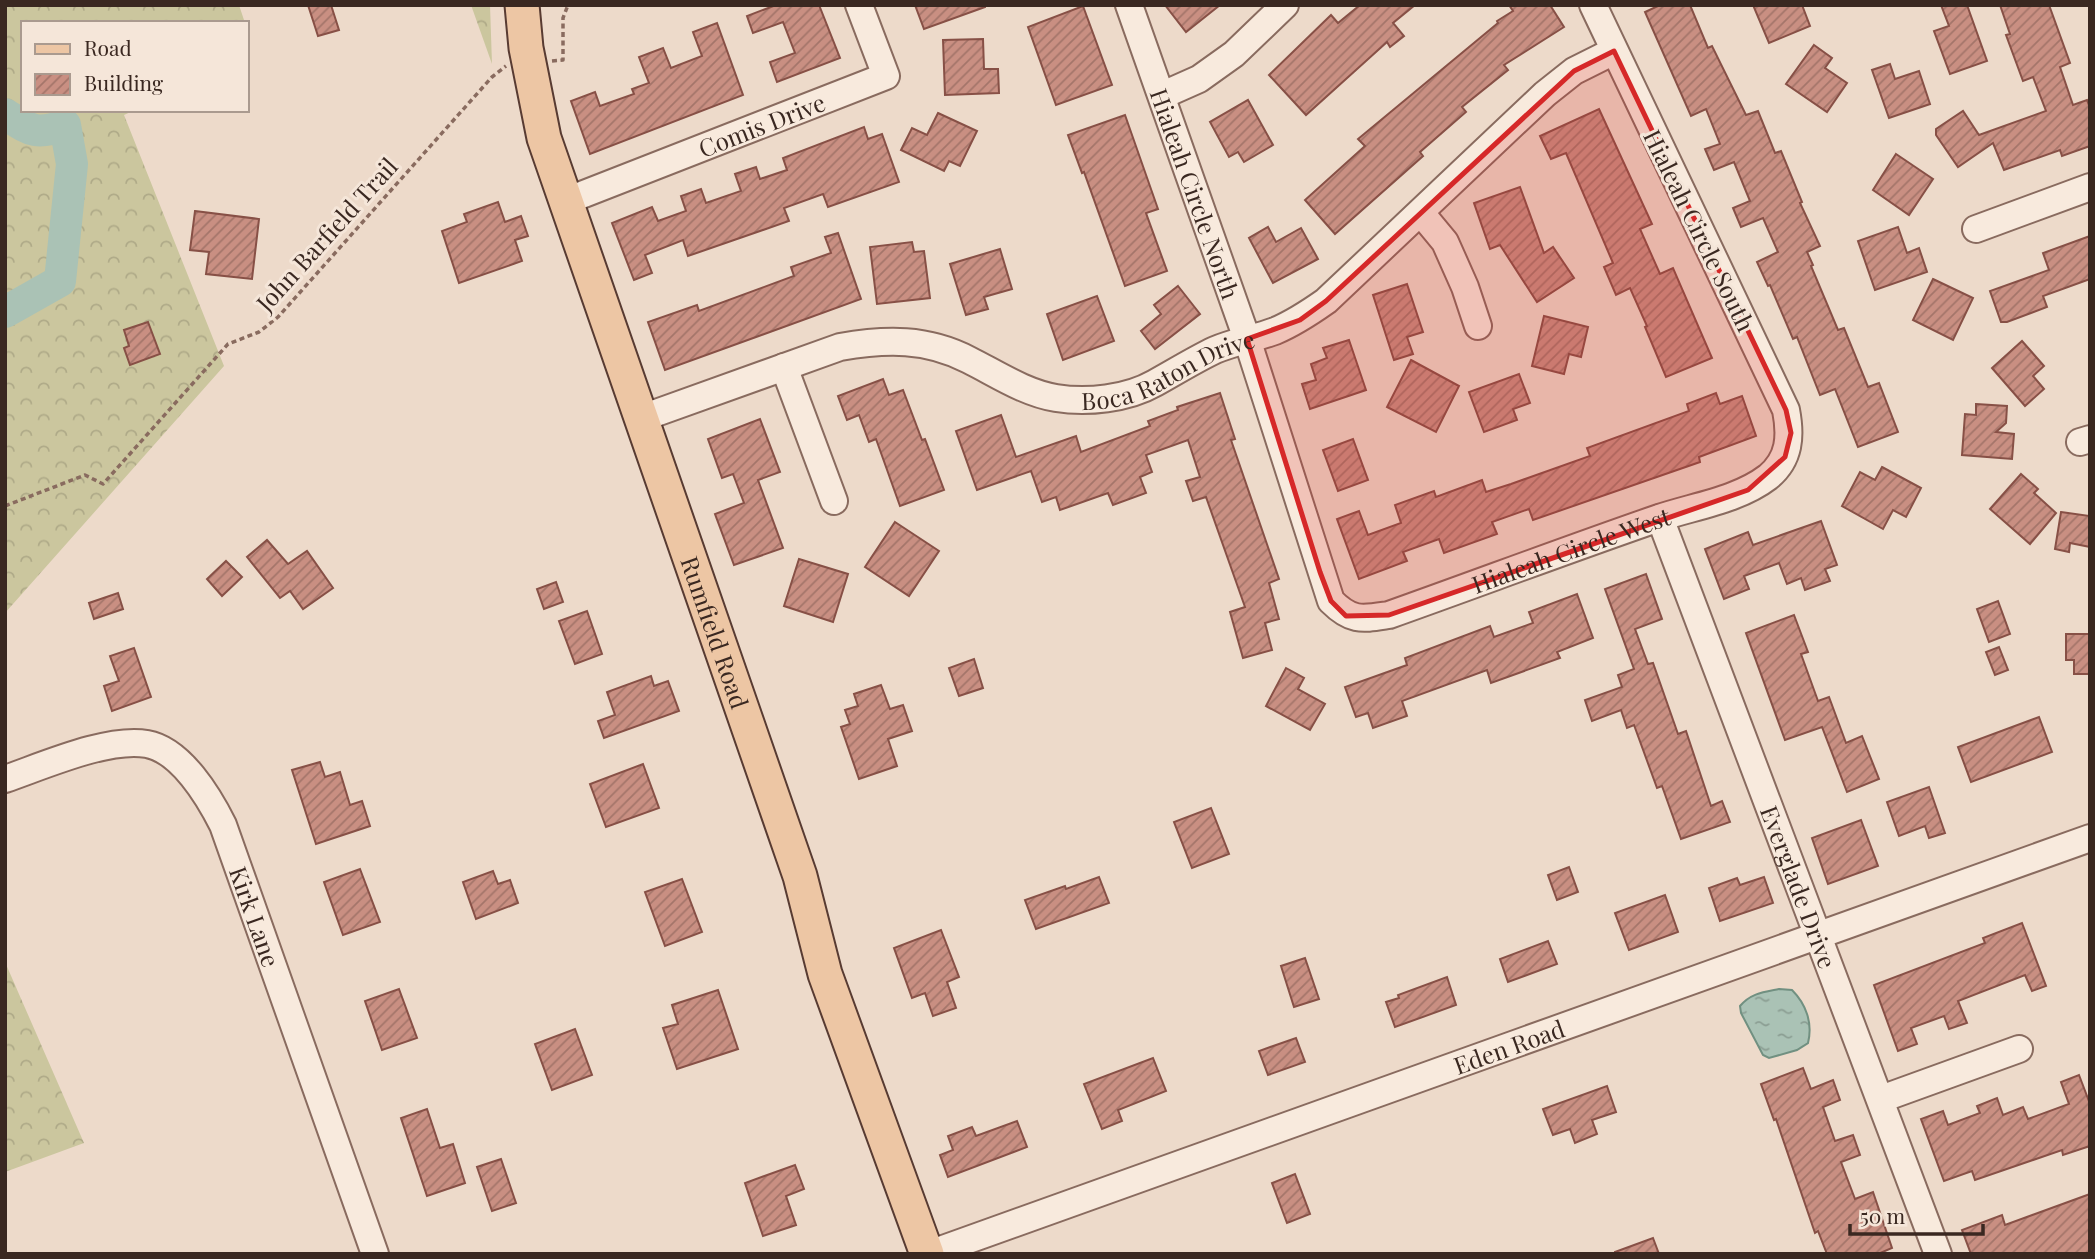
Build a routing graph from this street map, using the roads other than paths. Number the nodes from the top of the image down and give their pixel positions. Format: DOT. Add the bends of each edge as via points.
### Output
graph roads {
  1 [pos="522,5"];
  2 [pos="859,5"];
  3 [pos="1129,5"];
  4 [pos="1285,5"];
  5 [pos="1593,5"];
  6 [pos="1614,51"];
  7 [pos="1163,95"];
  8 [pos="2090,187"];
  9 [pos="566,201"];
  10 [pos="1421,213"];
  11 [pos="1976,229"];
  12 [pos="1478,326"];
  13 [pos="1247,339"];
  14 [pos="784,367"];
  15 [pos="642,418"];
  16 [pos="1785,457"];
  17 [pos="834,501"];
  18 [pos="1660,518"];
  19 [pos="1346,616"];
  20 [pos="5,779"];
  21 [pos="2090,838"];
  22 [pos="1818,936"];
  23 [pos="2019,1049"];
  24 [pos="1881,1100"];
  25 [pos="375,1254"];
  26 [pos="928,1254"];
  27 [pos="1938,1254"];
  1 -- 9 [label="main road, Rumfield Road" via="528,63 544,138"];
  2 -- 9 [label="street, Comis Drive" via="886,76"];
  3 -- 7 [label="street, Hialeah Circle North"];
  4 -- 7 [label="street" via="1234,54 1199,79"];
  5 -- 6 [label="street, Hialeah Circle South"];
  6 -- 10 [label="street, Boca Raton Drive" via="1574,71 1545,93"];
  6 -- 16 [label="street, Hialeah Circle South" via="1786,410 1791,433"];
  7 -- 13 [label="street, Hialeah Circle North"];
  8 -- 11 [label="street"];
  9 -- 15 [label="main road, Rumfield Road"];
  10 -- 12 [label="street" via="1444,242"];
  10 -- 13 [label="street, Boca Raton Drive" via="1309,314"];
  13 -- 14 [label="street, Boca Raton Drive" via="1218,349 1152,385 1114,398 1056,398 1020,387 966,358 903,340 840,347"];
  13 -- 19 [label="street, Hialeah Circle North" via="1324,582 1331,601"];
  14 -- 15 [label="street, Boca Raton Drive"];
  14 -- 17 [label="street"];
  15 -- 26 [label="main road, Rumfield Road" via="800,876 825,974"];
  16 -- 18 [label="street, Hialeah Circle West" via="1748,490"];
  18 -- 19 [label="street, Hialeah Circle West" via="1389,615"];
  18 -- 22 [label="street, Everglade Drive"];
  20 -- 25 [label="street, Kirk Lane" via="117,743 149,744 186,768 206,793 223,825"];
  21 -- 22 [label="street, Eden Road"];
  22 -- 24 [label="street, Everglade Drive"];
  22 -- 26 [label="street, Eden Road"];
  23 -- 24 [label="street"];
  24 -- 27 [label="street, Everglade Drive"];
}
